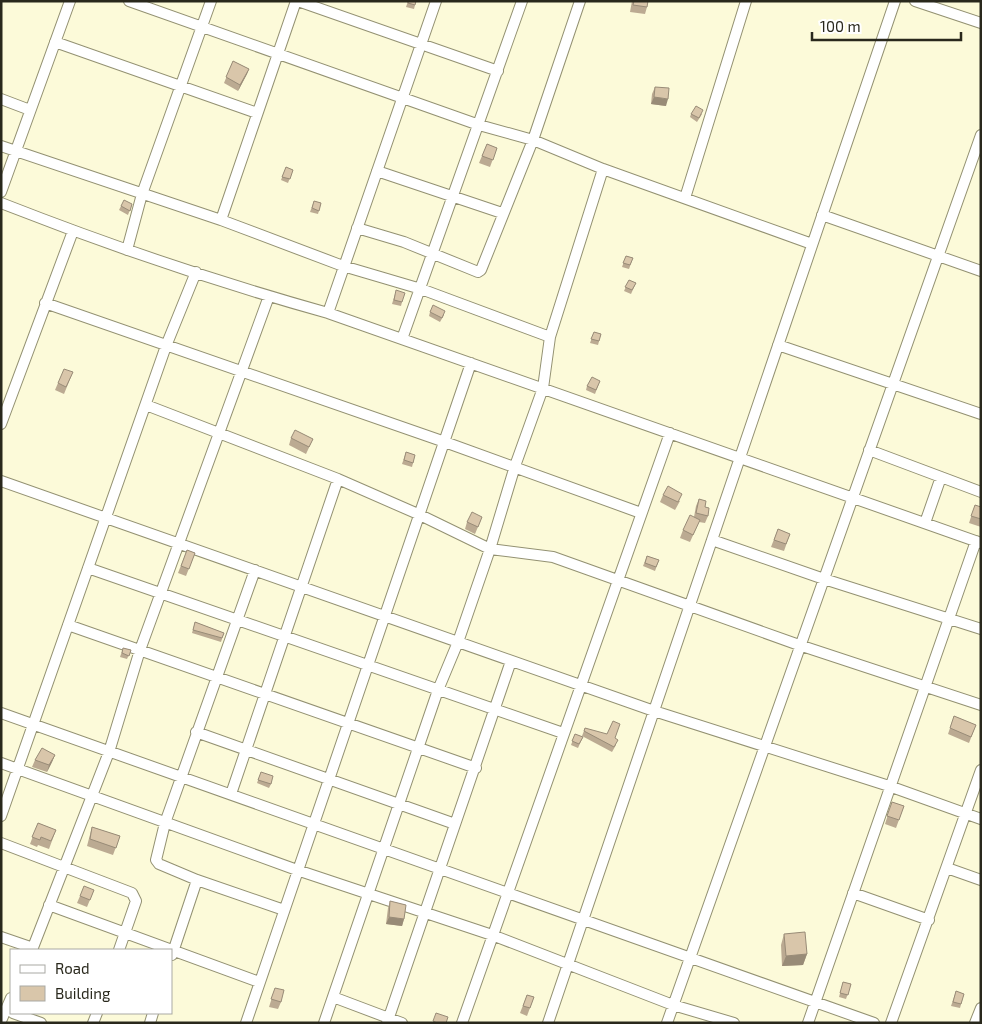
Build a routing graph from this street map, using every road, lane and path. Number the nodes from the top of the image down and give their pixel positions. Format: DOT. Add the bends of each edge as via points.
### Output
graph roads {
  1 [pos="70,1"];
  2 [pos="129,1"];
  3 [pos="212,1"];
  4 [pos="297,1"];
  5 [pos="436,1"];
  6 [pos="522,1"];
  7 [pos="580,1"];
  8 [pos="746,1"];
  9 [pos="895,1"];
  10 [pos="915,1"];
  11 [pos="981,22"];
  12 [pos="203,26"];
  13 [pos="55,42"];
  14 [pos="421,44"];
  15 [pos="278,53"];
  16 [pos="498,71"];
  17 [pos="182,86"];
  18 [pos="402,97"];
  19 [pos="1,99"];
  20 [pos="30,110"];
  21 [pos="257,113"];
  22 [pos="478,125"];
  23 [pos="981,135"];
  24 [pos="532,140"];
  25 [pos="1,146"];
  26 [pos="15,151"];
  27 [pos="603,169"];
  28 [pos="377,172"];
  29 [pos="1,192"];
  30 [pos="142,194"];
  31 [pos="453,196"];
  32 [pos="685,198"];
  33 [pos="1,203"];
  34 [pos="502,213"];
  35 [pos="822,216"];
  36 [pos="221,220"];
  37 [pos="358,228"];
  38 [pos="73,231"];
  39 [pos="812,244"];
  40 [pos="127,250"];
  41 [pos="433,254"];
  42 [pos="938,256"];
  43 [pos="343,266"];
  44 [pos="981,271"];
  45 [pos="196,272"];
  46 [pos="421,290"];
  47 [pos="269,296"];
  48 [pos="45,302"];
  49 [pos="328,313"];
  50 [pos="550,337"];
  51 [pos="402,339"];
  52 [pos="778,345"];
  53 [pos="166,346"];
  54 [pos="470,363"];
  55 [pos="241,372"];
  56 [pos="893,384"];
  57 [pos="542,388"];
  58 [pos="146,406"];
  59 [pos="981,414"];
  60 [pos="1,424"];
  61 [pos="670,433"];
  62 [pos="219,434"];
  63 [pos="442,441"];
  64 [pos="869,450"];
  65 [pos="740,458"];
  66 [pos="515,466"];
  67 [pos="941,477"];
  68 [pos="338,479"];
  69 [pos="1,480"];
  70 [pos="980,490"];
  71 [pos="853,498"];
  72 [pos="641,513"];
  73 [pos="418,514"];
  74 [pos="106,518"];
  75 [pos="925,523"];
  76 [pos="712,540"];
  77 [pos="978,542"];
  78 [pos="179,543"];
  79 [pos="490,548"];
  80 [pos="88,568"];
  81 [pos="255,570"];
  82 [pos="824,579"];
  83 [pos="618,580"];
  84 [pos="302,586"];
  85 [pos="160,593"];
  86 [pos="690,606"];
  87 [pos="384,616"];
  88 [pos="950,619"];
  89 [pos="237,620"];
  90 [pos="68,625"];
  91 [pos="981,629"];
  92 [pos="284,636"];
  93 [pos="458,642"];
  94 [pos="799,645"];
  95 [pos="140,650"];
  96 [pos="511,660"];
  97 [pos="367,665"];
  98 [pos="217,677"];
  99 [pos="580,685"];
  100 [pos="926,687"];
  101 [pos="438,690"];
  102 [pos="264,694"];
  103 [pos="981,705"];
  104 [pos="495,709"];
  105 [pos="654,711"];
  106 [pos="1,713"];
  107 [pos="348,722"];
  108 [pos="34,725"];
  109 [pos="196,732"];
  110 [pos="563,733"];
  111 [pos="764,746"];
  112 [pos="419,747"];
  113 [pos="245,749"];
  114 [pos="109,752"];
  115 [pos="1,763"];
  116 [pos="476,768"];
  117 [pos="18,769"];
  118 [pos="981,770"];
  119 [pos="181,777"];
  120 [pos="329,779"];
  121 [pos="889,786"];
  122 [pos="231,794"];
  123 [pos="91,796"];
  124 [pos="399,804"];
  125 [pos="2,812"];
  126 [pos="965,814"];
  127 [pos="981,819"];
  128 [pos="165,823"];
  129 [pos="314,823"];
  130 [pos="455,824"];
  131 [pos="1,843"];
  132 [pos="385,848"];
  133 [pos="64,868"];
  134 [pos="947,868"];
  135 [pos="440,869"];
  136 [pos="298,870"];
  137 [pos="197,880"];
  138 [pos="981,880"];
  139 [pos="509,892"];
  140 [pos="853,893"];
  141 [pos="368,894"];
  142 [pos="49,905"];
  143 [pos="284,910"];
  144 [pos="424,913"];
  145 [pos="584,920"];
  146 [pos="929,920"];
  147 [pos="125,934"];
  148 [pos="492,935"];
  149 [pos="1,937"];
  150 [pos="32,949"];
  151 [pos="119,949"];
  152 [pos="162,949"];
  153 [pos="172,953"];
  154 [pos="690,958"];
  155 [pos="569,964"];
  156 [pos="259,982"];
  157 [pos="333,997"];
  158 [pos="815,1002"];
  159 [pos="673,1005"];
  160 [pos="981,1008"];
  161 [pos="8,1011"];
  162 [pos="16,1014"];
  163 [pos="388,1020"];
  164 [pos="1,1021"];
  165 [pos="41,1023"];
  166 [pos="246,1023"];
  167 [pos="324,1023"];
  168 [pos="402,1023"];
  169 [pos="462,1023"];
  170 [pos="548,1023"];
  171 [pos="667,1023"];
  172 [pos="734,1023"];
  173 [pos="808,1023"];
  174 [pos="874,1023"];
  175 [pos="891,1023"];
  176 [pos="975,1023"];
  1 -- 13 [label="street"];
  2 -- 12 [label="street"];
  3 -- 12 [label="street"];
  4 -- 14 [label="street"];
  4 -- 15 [label="street"];
  5 -- 14 [label="street"];
  6 -- 16 [label="street"];
  7 -- 24 [label="street"];
  8 -- 32 [label="street"];
  9 -- 35 [label="street"];
  10 -- 11 [label="street"];
  12 -- 15 [label="street"];
  12 -- 17 [label="street"];
  13 -- 17 [label="street"];
  13 -- 20 [label="street"];
  14 -- 16 [label="street"];
  14 -- 18 [label="street"];
  15 -- 18 [label="street"];
  15 -- 21 [label="street"];
  16 -- 22 [label="street"];
  17 -- 21 [label="street"];
  17 -- 30 [label="street"];
  18 -- 22 [label="street"];
  18 -- 28 [label="street"];
  19 -- 20 [label="street"];
  20 -- 26 [label="street"];
  21 -- 36 [label="street"];
  22 -- 24 [label="street"];
  22 -- 31 [label="street"];
  23 -- 42 [label="street"];
  24 -- 27 [label="street"];
  24 -- 34 [label="street"];
  25 -- 26 [label="street"];
  26 -- 29 [label="street"];
  26 -- 30 [label="street"];
  27 -- 32 [label="street"];
  27 -- 50 [label="street"];
  28 -- 31 [label="street"];
  28 -- 37 [label="street"];
  30 -- 36 [label="street"];
  30 -- 40 [label="street"];
  31 -- 34 [label="street"];
  31 -- 41 [label="street"];
  32 -- 39 [label="street"];
  33 -- 38 [label="street"];
  34 -- 41 [label="street" via="483,267 478,272"];
  35 -- 39 [label="street"];
  35 -- 42 [label="street"];
  36 -- 43 [label="street"];
  37 -- 41 [label="street"];
  37 -- 43 [label="street"];
  38 -- 40 [label="street"];
  38 -- 48 [label="street"];
  39 -- 52 [label="street"];
  40 -- 45 [label="street"];
  41 -- 46 [label="street"];
  42 -- 44 [label="street"];
  42 -- 56 [label="street"];
  43 -- 46 [label="street"];
  43 -- 49 [label="street"];
  45 -- 47 [label="street"];
  45 -- 53 [label="street"];
  46 -- 50 [label="street"];
  46 -- 51 [label="street"];
  47 -- 49 [label="street"];
  47 -- 55 [label="street"];
  48 -- 53 [label="street"];
  48 -- 60 [label="street"];
  49 -- 51 [label="street"];
  50 -- 57 [label="street"];
  51 -- 54 [label="street"];
  52 -- 56 [label="street"];
  52 -- 65 [label="street"];
  53 -- 55 [label="street"];
  53 -- 58 [label="street"];
  54 -- 57 [label="street"];
  54 -- 63 [label="street"];
  55 -- 62 [label="street"];
  55 -- 63 [label="street"];
  56 -- 59 [label="street"];
  56 -- 64 [label="street"];
  57 -- 61 [label="street"];
  57 -- 66 [label="street"];
  58 -- 62 [label="street"];
  58 -- 74 [label="street"];
  61 -- 65 [label="street"];
  61 -- 72 [label="street"];
  62 -- 68 [label="street"];
  62 -- 78 [label="street"];
  63 -- 66 [label="street"];
  63 -- 73 [label="street"];
  64 -- 67 [label="street"];
  64 -- 71 [label="street"];
  65 -- 71 [label="street"];
  65 -- 76 [label="street"];
  66 -- 72 [label="street"];
  66 -- 79 [label="street"];
  67 -- 70 [label="street"];
  67 -- 75 [label="street"];
  68 -- 73 [label="street"];
  68 -- 84 [label="street"];
  69 -- 74 [label="street"];
  71 -- 75 [label="street"];
  71 -- 82 [label="street"];
  72 -- 83 [label="street"];
  73 -- 79 [label="street"];
  73 -- 87 [label="street"];
  74 -- 78 [label="street"];
  74 -- 80 [label="street"];
  75 -- 77 [label="street"];
  76 -- 82 [label="street"];
  76 -- 86 [label="street"];
  77 -- 88 [label="street"];
  78 -- 81 [label="street"];
  78 -- 85 [label="street"];
  79 -- 83 [label="street" via="553,557"];
  79 -- 93 [label="street"];
  80 -- 85 [label="street"];
  80 -- 90 [label="street"];
  81 -- 84 [label="street"];
  81 -- 89 [label="street"];
  82 -- 88 [label="street"];
  82 -- 94 [label="street"];
  83 -- 86 [label="street"];
  83 -- 99 [label="street"];
  84 -- 87 [label="street"];
  84 -- 92 [label="street"];
  85 -- 89 [label="street"];
  85 -- 95 [label="street"];
  86 -- 94 [label="street"];
  86 -- 105 [label="street"];
  87 -- 93 [label="street"];
  87 -- 97 [label="street"];
  88 -- 91 [label="street"];
  88 -- 100 [label="street"];
  89 -- 92 [label="street"];
  89 -- 98 [label="street"];
  90 -- 95 [label="street"];
  90 -- 108 [label="street"];
  92 -- 97 [label="street"];
  92 -- 102 [label="street"];
  93 -- 96 [label="street"];
  93 -- 101 [label="street"];
  94 -- 100 [label="street"];
  94 -- 111 [label="street"];
  95 -- 98 [label="street"];
  95 -- 114 [label="street"];
  96 -- 99 [label="street"];
  96 -- 104 [label="street"];
  97 -- 101 [label="street"];
  97 -- 107 [label="street"];
  98 -- 102 [label="street"];
  98 -- 109 [label="street"];
  99 -- 105 [label="street"];
  99 -- 110 [label="street"];
  100 -- 103 [label="street"];
  100 -- 121 [label="street"];
  101 -- 104 [label="street"];
  101 -- 112 [label="street"];
  102 -- 107 [label="street"];
  102 -- 113 [label="street"];
  104 -- 110 [label="street"];
  104 -- 116 [label="street"];
  105 -- 111 [label="street"];
  105 -- 145 [label="street"];
  106 -- 108 [label="street"];
  107 -- 112 [label="street"];
  107 -- 120 [label="street"];
  108 -- 114 [label="street"];
  108 -- 117 [label="street"];
  109 -- 113 [label="street"];
  109 -- 119 [label="street"];
  110 -- 139 [label="street"];
  111 -- 121 [label="street"];
  111 -- 154 [label="street"];
  112 -- 116 [label="street"];
  112 -- 124 [label="street"];
  113 -- 120 [label="street"];
  113 -- 122 [label="street"];
  114 -- 119 [label="street"];
  114 -- 123 [label="street"];
  115 -- 117 [label="street"];
  116 -- 130 [label="street"];
  117 -- 123 [label="street"];
  117 -- 125 [label="street"];
  118 -- 126 [label="street"];
  119 -- 122 [label="street"];
  119 -- 128 [label="street"];
  120 -- 124 [label="street"];
  120 -- 129 [label="street"];
  121 -- 126 [label="street"];
  121 -- 140 [label="street"];
  122 -- 129 [label="street"];
  123 -- 128 [label="street"];
  123 -- 133 [label="street"];
  124 -- 130 [label="street"];
  124 -- 132 [label="street"];
  126 -- 127 [label="street"];
  126 -- 134 [label="street"];
  128 -- 136 [label="street"];
  128 -- 137 [label="street" via="157,861"];
  129 -- 132 [label="street"];
  129 -- 136 [label="street"];
  130 -- 135 [label="street"];
  131 -- 133 [label="street"];
  132 -- 135 [label="street"];
  132 -- 141 [label="street"];
  133 -- 142 [label="street"];
  133 -- 147 [label="street" via="134,896 136,901"];
  134 -- 138 [label="street"];
  134 -- 146 [label="street"];
  135 -- 139 [label="street"];
  135 -- 144 [label="street"];
  136 -- 141 [label="street"];
  136 -- 143 [label="street"];
  137 -- 143 [label="street"];
  137 -- 153 [label="street"];
  139 -- 145 [label="street"];
  139 -- 148 [label="street"];
  140 -- 146 [label="street"];
  140 -- 158 [label="street"];
  141 -- 144 [label="street"];
  141 -- 157 [label="street"];
  142 -- 147 [label="street"];
  142 -- 150 [label="street"];
  143 -- 156 [label="street"];
  144 -- 148 [label="street"];
  144 -- 163 [label="street"];
  145 -- 154 [label="street"];
  145 -- 155 [label="street"];
  146 -- 175 [label="street"];
  147 -- 151 [label="street"];
  147 -- 152 [label="street"];
  148 -- 155 [label="street"];
  148 -- 169 [label="street"];
  149 -- 150 [label="street"];
  153 -- 156 [label="street"];
  154 -- 158 [label="street"];
  154 -- 159 [label="street"];
  155 -- 159 [label="street"];
  155 -- 170 [label="street"];
  156 -- 166 [label="street"];
  157 -- 163 [label="street"];
  157 -- 167 [label="street"];
  158 -- 173 [label="street"];
  158 -- 174 [label="street"];
  159 -- 171 [label="street"];
  159 -- 172 [label="street"];
  160 -- 176 [label="street"];
  161 -- 164 [label="street"];
  162 -- 165 [label="street"];
  163 -- 168 [label="street"];
}
